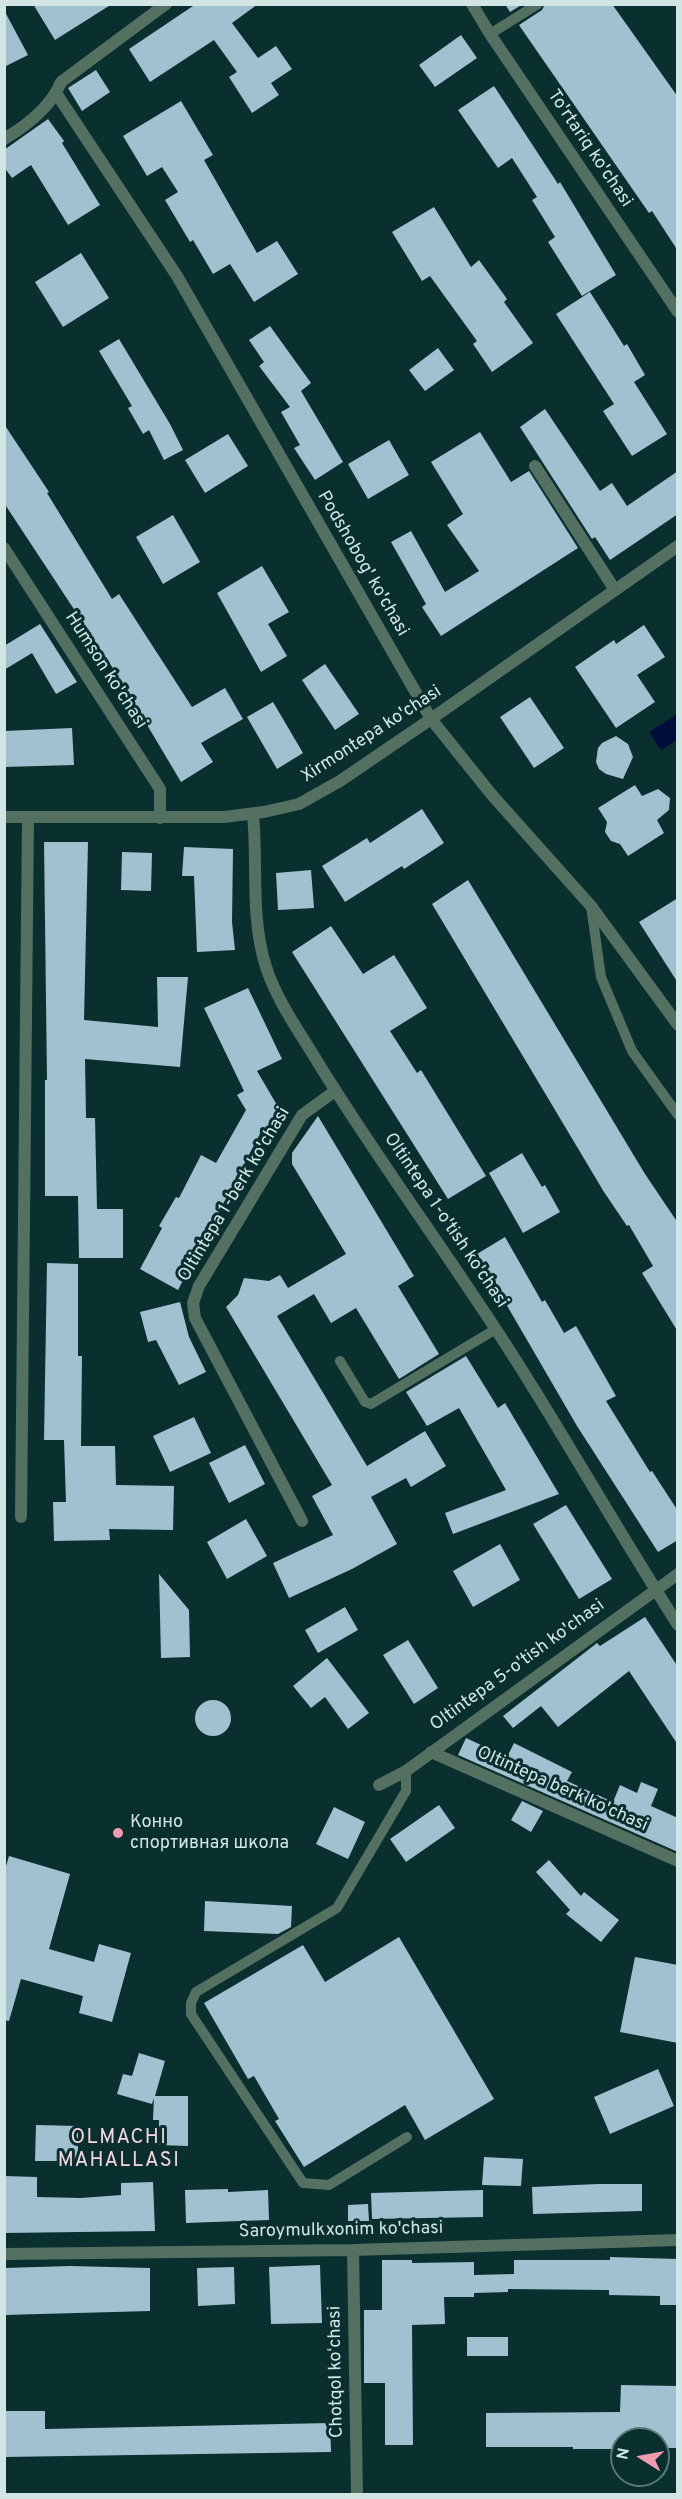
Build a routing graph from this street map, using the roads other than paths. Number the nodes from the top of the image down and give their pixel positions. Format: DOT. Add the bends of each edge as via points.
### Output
graph roads {
  1 [pos="166,4"];
  2 [pos="472,4"];
  3 [pos="538,4"];
  4 [pos="490,34"];
  5 [pos="56,93"];
  6 [pos="4,139"];
  7 [pos="678,312"];
  8 [pos="535,466"];
  9 [pos="678,546"];
  10 [pos="4,548"];
  11 [pos="615,590"];
  12 [pos="431,719"];
  13 [pos="253,814"];
  14 [pos="4,817"];
  15 [pos="28,817"];
  16 [pos="160,818"];
  17 [pos="591,906"];
  18 [pos="678,1025"];
  19 [pos="335,1091"];
  20 [pos="678,1115"];
  21 [pos="496,1329"];
  22 [pos="340,1361"];
  23 [pos="21,1518"];
  24 [pos="302,1521"];
  25 [pos="678,1574"];
  26 [pos="655,1589"];
  27 [pos="678,1625"];
  28 [pos="431,1752"];
  29 [pos="406,1771"];
  30 [pos="379,1785"];
  31 [pos="678,1861"];
  32 [pos="407,2137"];
  33 [pos="678,2240"];
  34 [pos="353,2250"];
  35 [pos="4,2254"];
  36 [pos="357,2494"];
  1 -- 5 [label="street" via="61,82"];
  2 -- 4 [label="street, To'rtariq ko'chasi"];
  3 -- 4 [label="lane"];
  4 -- 7 [label="street, To'rtariq ko'chasi"];
  5 -- 6 [label="street" via="26,126"];
  5 -- 12 [label="street, Podshobog' ko'chasi" via="177,276"];
  8 -- 11 [label="street"];
  9 -- 11 [label="street, Xirmontepa ko'chasi"];
  10 -- 16 [label="street, Humson ko'chasi" via="160,789"];
  11 -- 12 [label="street, Xirmontepa ko'chasi"];
  12 -- 13 [label="street, Xirmontepa ko'chasi" via="319,794 287,808"];
  12 -- 17 [label="street, Podshobog' ko'chasi" via="492,795"];
  13 -- 16 [label="street, Xirmontepa ko'chasi"];
  13 -- 19 [label="street, Oltintepa 1-o'tish ko'chasi" via="259,943 282,1004"];
  14 -- 15 [label="street, Xirmontepa ko'chasi"];
  15 -- 16 [label="street, Xirmontepa ko'chasi"];
  15 -- 23 [label="street"];
  17 -- 18 [label="street, Podshobog' ko'chasi"];
  17 -- 20 [label="lane" via="601,977 632,1051"];
  19 -- 21 [label="street, Oltintepa 1-o'tish ko'chasi"];
  19 -- 24 [label="street, Oltintepa 1-berk ko'chasi" via="302,1115 199,1286 193,1303 195,1318"];
  21 -- 22 [label="lane" via="371,1404 365,1402"];
  21 -- 26 [label="street, Oltintepa 1-o'tish ko'chasi"];
  25 -- 26 [label="street, Oltintepa 5-o'tish ko'chasi"];
  26 -- 27 [label="street, Oltintepa 1-o'tish ko'chasi"];
  26 -- 28 [label="street, Oltintepa 5-o'tish ko'chasi"];
  28 -- 29 [label="street, Oltintepa 5-o'tish ko'chasi"];
  28 -- 31 [label="street, Oltintepa berk ko'chasi"];
  29 -- 30 [label="street, Oltintepa 5-o'tish ko'chasi"];
  29 -- 32 [label="lane" via="406,1791 337,1908 196,1992 191,2014 303,2183 329,2185"];
  33 -- 34 [label="street, Saroymulkxonim ko'chasi"];
  34 -- 35 [label="street, Saroymulkxonim ko'chasi"];
  34 -- 36 [label="street, Chotqol koʻchasi"];
}
